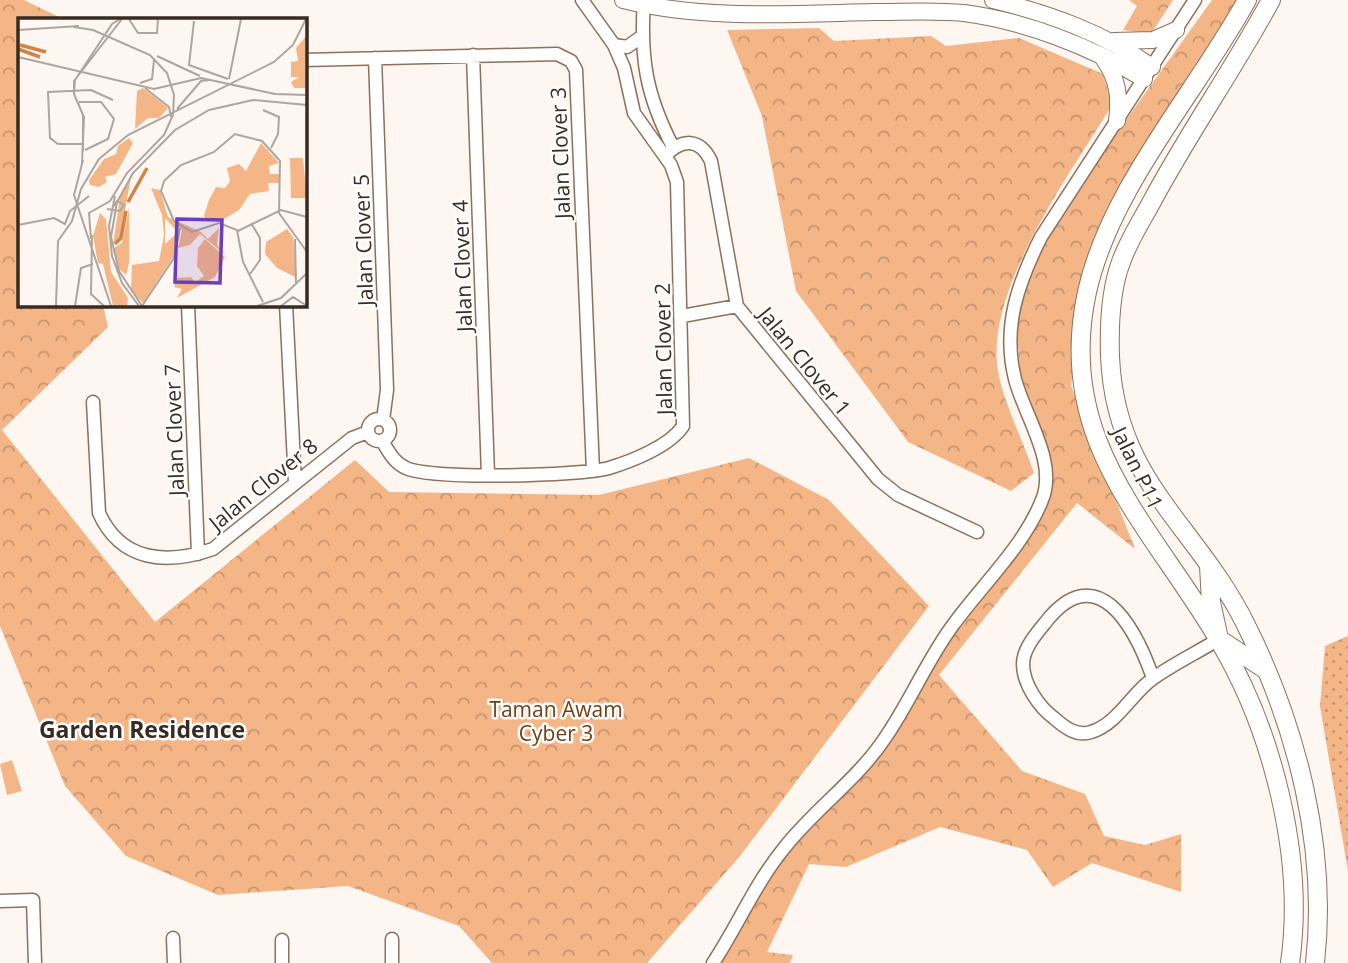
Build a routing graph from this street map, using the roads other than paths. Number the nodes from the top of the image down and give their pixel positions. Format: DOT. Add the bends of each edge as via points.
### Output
graph roads {
  1 [pos="582,0"];
  2 [pos="623,0"];
  3 [pos="993,0"];
  4 [pos="1195,0"];
  5 [pos="1247,0"];
  6 [pos="1271,0"];
  7 [pos="644,3"];
  8 [pos="1176,30"];
  9 [pos="641,37"];
  10 [pos="1114,41"];
  11 [pos="614,45"];
  12 [pos="473,55"];
  13 [pos="375,58"];
  14 [pos="1102,58"];
  15 [pos="306,60"];
  16 [pos="1148,73"];
  17 [pos="1196,87"];
  18 [pos="1219,88"];
  19 [pos="1175,118"];
  20 [pos="1117,121"];
  21 [pos="1181,146"];
  22 [pos="669,152"];
  23 [pos="188,306"];
  24 [pos="286,306"];
  25 [pos="737,306"];
  26 [pos="682,316"];
  27 [pos="93,402"];
  28 [pos="383,420"];
  29 [pos="368,432"];
  30 [pos="382,440"];
  31 [pos="593,471"];
  32 [pos="488,475"];
  33 [pos="295,483"];
  34 [pos="977,532"];
  35 [pos="198,554"];
  36 [pos="1209,566"];
  37 [pos="1219,639"];
  38 [pos="1266,670"];
  39 [pos="1153,678"];
  40 [pos="0,901"];
  41 [pos="173,938"];
  42 [pos="392,939"];
  43 [pos="282,940"];
  44 [pos="35,963"];
  45 [pos="174,963"];
  46 [pos="282,963"];
  47 [pos="392,963"];
  48 [pos="713,963"];
  49 [pos="1290,963"];
  50 [pos="1315,963"];
  1 -- 11 [label="street"];
  2 -- 7 [label="street"];
  3 -- 10 [label="street" via="1055,17"];
  4 -- 8 [label="street"];
  5 -- 17 [label="main road, Jalan P11"];
  6 -- 18 [label="main road, Jalan P11"];
  7 -- 9 [label="street"];
  7 -- 14 [label="street" via="732,14 965,13 1049,35"];
  8 -- 10 [label="street" via="1153,40"];
  8 -- 16 [label="street"];
  9 -- 11 [label="street" via="627,47"];
  9 -- 22 [label="street" via="652,102"];
  10 -- 16 [label="street"];
  11 -- 22 [label="street" via="634,113"];
  12 -- 13 [label="street, Jalan Clover 3"];
  12 -- 31 [label="street, Jalan Clover 3" via="564,55 576,70"];
  12 -- 32 [label="street, Jalan Clover 4"];
  13 -- 15 [label="street, Jalan Clover 3"];
  13 -- 28 [label="street, Jalan Clover 5" via="387,390"];
  14 -- 16 [label="street"];
  14 -- 20 [label="street" via="1119,93"];
  16 -- 20 [label="street"];
  17 -- 18 [label="main road" via="1196,96 1203,100"];
  17 -- 19 [label="main road, Jalan P11"];
  18 -- 21 [label="main road, Jalan P11"];
  19 -- 21 [label="main road" via="1186,112 1192,116"];
  19 -- 37 [label="main road, Jalan P11" via="1114,216 1087,290 1082,365 1087,409 1117,486"];
  20 -- 48 [label="street" via="1041,237 1021,277 1010,314 1014,378 1044,465 1043,499 1015,544 951,627 885,739 779,855"];
  21 -- 36 [label="main road, Jalan P11" via="1121,262 1108,323 1110,365 1116,409 1128,447 1162,504"];
  22 -- 25 [label="street, Jalan Clover 1" via="681,143 694,142 705,148 711,161"];
  22 -- 26 [label="street, Jalan Clover 2" via="677,182"];
  23 -- 35 [label="street, Jalan Clover 7"];
  24 -- 33 [label="street"];
  25 -- 26 [label="street"];
  25 -- 34 [label="street, Jalan Clover 1" via="887,489"];
  26 -- 31 [label="street, Jalan Clover 2" via="683,426 639,456"];
  27 -- 35 [label="street, Jalan Clover 8" via="96,502 103,523 138,555"];
  28 -- 29 [label="street" via="371,422"];
  28 -- 30 [label="street" via="390,429"];
  29 -- 30 [label="street" via="373,439"];
  29 -- 33 [label="street, Jalan Clover 8" via="352,438"];
  30 -- 32 [label="street, Jalan Clover 2" via="394,460 419,473"];
  31 -- 32 [label="street, Jalan Clover 2"];
  33 -- 35 [label="street, Jalan Clover 8" via="224,542"];
  36 -- 37 [label="main road"];
  36 -- 38 [label="main road, Jalan P11" via="1246,624"];
  37 -- 38 [label="main road"];
  37 -- 39 [label="street"];
  37 -- 49 [label="main road, Jalan P11" via="1262,732 1284,814 1292,884"];
  38 -- 50 [label="main road, Jalan P11" via="1295,743 1312,831"];
  39 -- 39 [label="street" via="1107,725 1090,733 1069,731 1049,715 1029,688 1023,662 1031,641 1057,608 1076,595 1094,595 1116,611 1142,649"];
  40 -- 44 [label="street" via="33,900"];
  41 -- 45 [label="street"];
  42 -- 47 [label="street"];
  43 -- 46 [label="street"];
}
